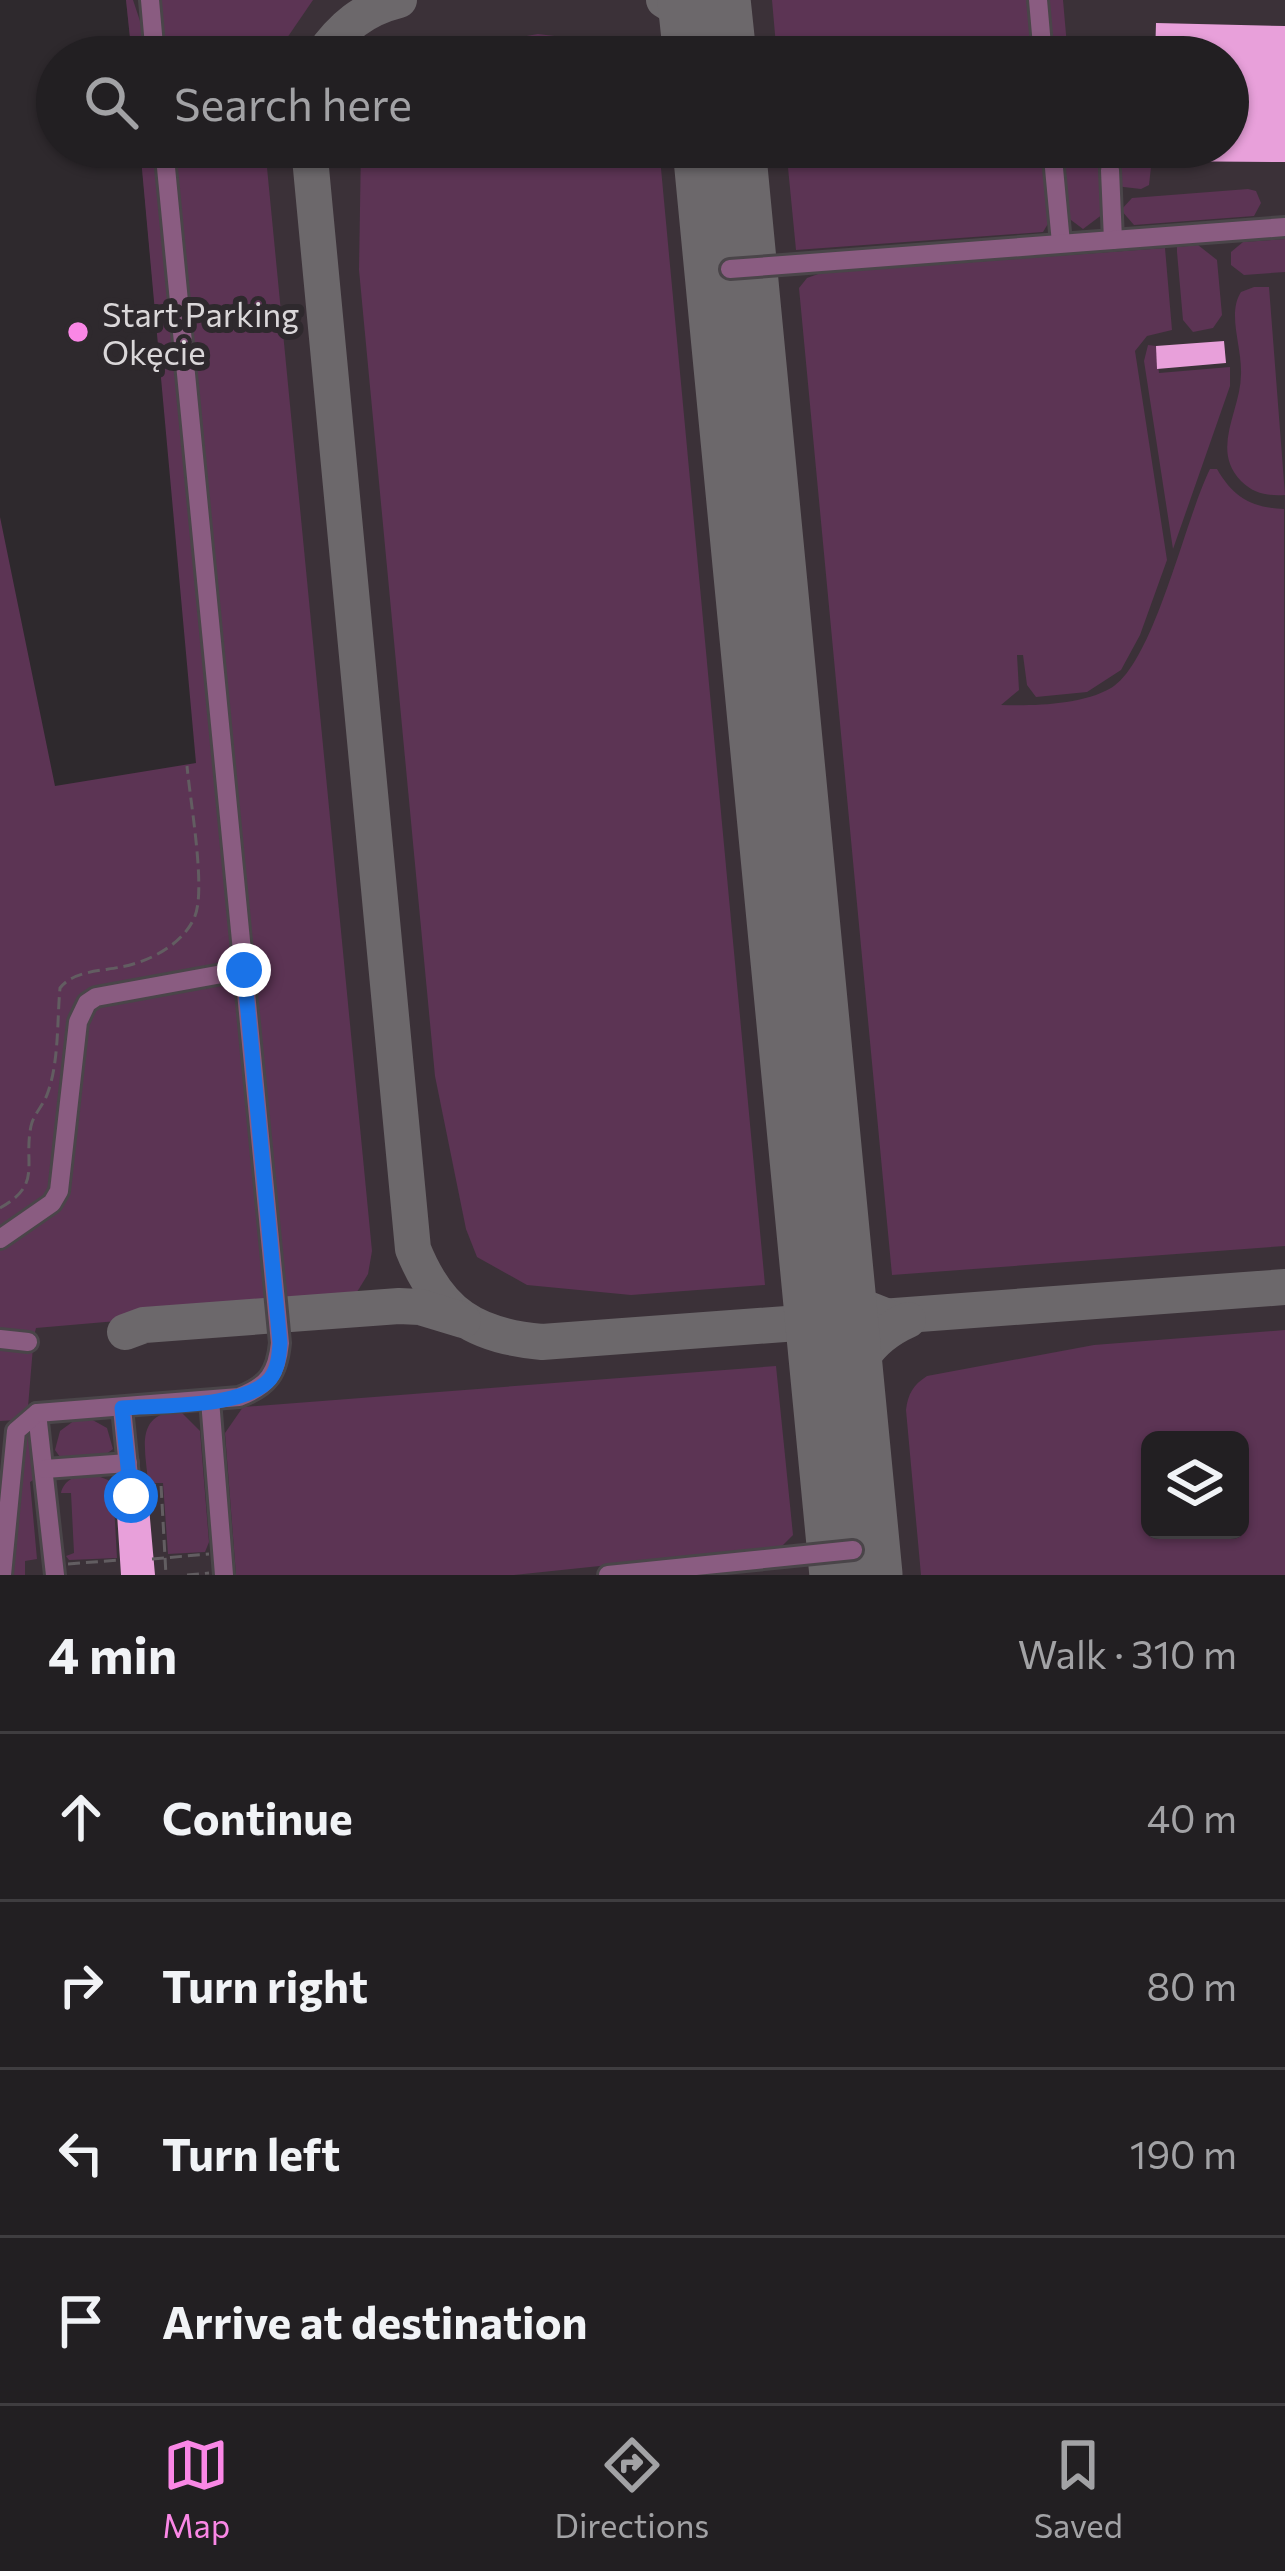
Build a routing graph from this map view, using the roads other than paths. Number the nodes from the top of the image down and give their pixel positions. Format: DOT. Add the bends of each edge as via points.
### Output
graph roads {
  1 [pos="150,0"];
  2 [pos="1038,0"];
  3 [pos="153,36"];
  4 [pos="1041,36"];
  5 [pos="166,168"];
  6 [pos="1054,168"];
  7 [pos="1110,170"];
  8 [pos="1285,227"];
  9 [pos="1113,240"];
  10 [pos="1061,243"];
  11 [pos="730,269"];
  12 [pos="244,970"];
  13 [pos="0,1239"];
  14 [pos="0,1340"];
  15 [pos="28,1342"];
  16 [pos="210,1400"];
  17 [pos="122,1408"];
  18 [pos="37,1413"];
  19 [pos="128,1462"];
  20 [pos="45,1469"];
  21 [pos="130,1492"];
  22 [pos="853,1550"];
  23 [pos="224,1567"];
  24 [pos="55,1570"];
  25 [pos="2,1575"];
  26 [pos="608,1575"];
  1 -- 3 [label="lane"];
  2 -- 4 [label="lane"];
  5 -- 12 [label="lane"];
  6 -- 10 [label="lane"];
  7 -- 9 [label="lane"];
  8 -- 9 [label="lane"];
  9 -- 10 [label="lane"];
  10 -- 11 [label="lane"];
  12 -- 13 [label="lane" via="87,1003 78,1022 59,1191"];
  12 -- 16 [label="lane" via="280,1343 265,1384"];
  14 -- 15 [label="lane"];
  16 -- 17 [label="lane"];
  16 -- 23 [label="lane"];
  17 -- 18 [label="lane"];
  17 -- 19 [label="lane"];
  18 -- 20 [label="lane"];
  18 -- 25 [label="lane" via="16,1431"];
  19 -- 20 [label="lane"];
  19 -- 21 [label="lane"];
  20 -- 24 [label="lane"];
  22 -- 26 [label="lane"];
}
